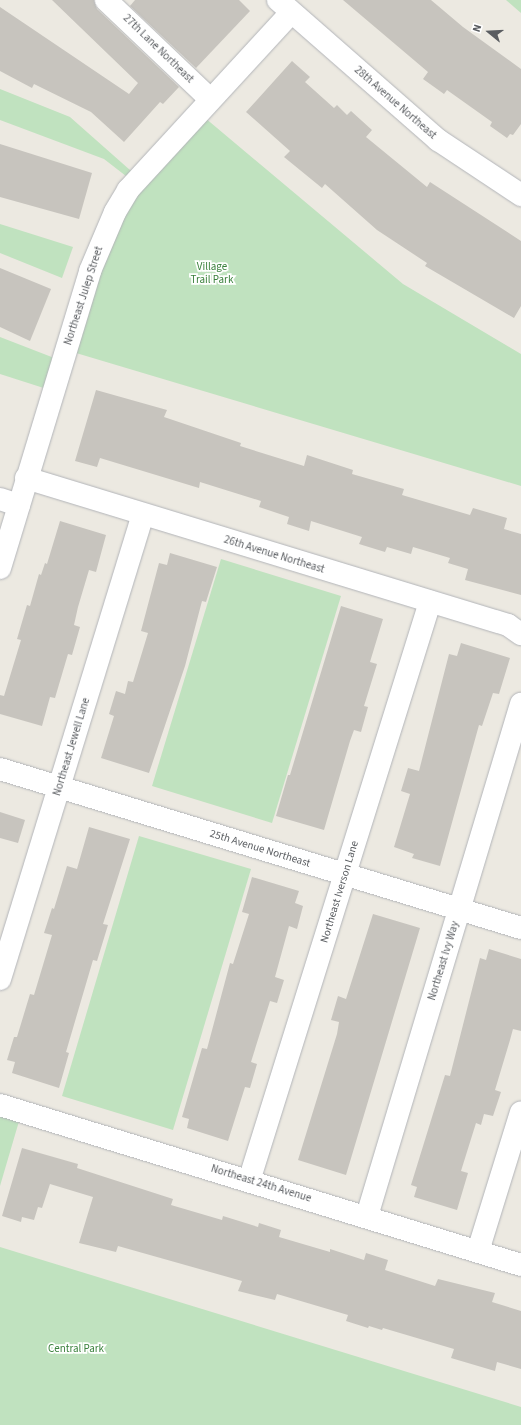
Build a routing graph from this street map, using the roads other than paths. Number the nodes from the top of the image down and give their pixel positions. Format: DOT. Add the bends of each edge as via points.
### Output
graph roads {
  1 [pos="106,0"];
  2 [pos="285,7"];
  3 [pos="210,99"];
  4 [pos="521,195"];
  5 [pos="26,478"];
  6 [pos="9,502"];
  7 [pos="143,514"];
  8 [pos="0,568"];
  9 [pos="430,602"];
  10 [pos="521,634"];
  11 [pos="521,704"];
  12 [pos="0,769"];
  13 [pos="59,786"];
  14 [pos="345,875"];
  15 [pos="460,910"];
  16 [pos="521,928"];
  17 [pos="0,979"];
  18 [pos="0,1104"];
  19 [pos="521,1112"];
  20 [pos="249,1181"];
  21 [pos="367,1216"];
  22 [pos="478,1251"];
  23 [pos="521,1264"];
  1 -- 3 [label="street, 27th Lane Northeast"];
  2 -- 3 [label="street, Northeast Julep Street"];
  2 -- 4 [label="street, 28th Avenue Northeast" via="438,140"];
  3 -- 5 [label="street, Northeast Julep Street" via="128,190 115,212 90,271"];
  5 -- 6 [label="street, Northeast Julep Street"];
  5 -- 7 [label="street, 26th Avenue Northeast"];
  6 -- 8 [label="street, Northeast Julep Street"];
  7 -- 9 [label="street, 26th Avenue Northeast"];
  7 -- 13 [label="street, Northeast Jewell Lane"];
  9 -- 10 [label="street, 26th Avenue Northeast" via="508,625"];
  9 -- 14 [label="street, Northeast Iverson Lane"];
  11 -- 15 [label="street, Northeast Ivy Way"];
  12 -- 13 [label="street, 25th Avenue Northeast"];
  13 -- 14 [label="street, 25th Avenue Northeast"];
  13 -- 17 [label="street, Northeast Jewell Lane"];
  14 -- 15 [label="street, 25th Avenue Northeast"];
  14 -- 20 [label="street, Northeast Iverson Lane"];
  15 -- 16 [label="street, 25th Avenue Northeast"];
  15 -- 21 [label="street, Northeast Ivy Way"];
  18 -- 20 [label="street, Northeast 24th Avenue"];
  19 -- 22 [label="street"];
  20 -- 21 [label="street, Northeast 24th Avenue"];
  21 -- 22 [label="street, Northeast 24th Avenue"];
  22 -- 23 [label="street, Northeast 24th Avenue"];
}
